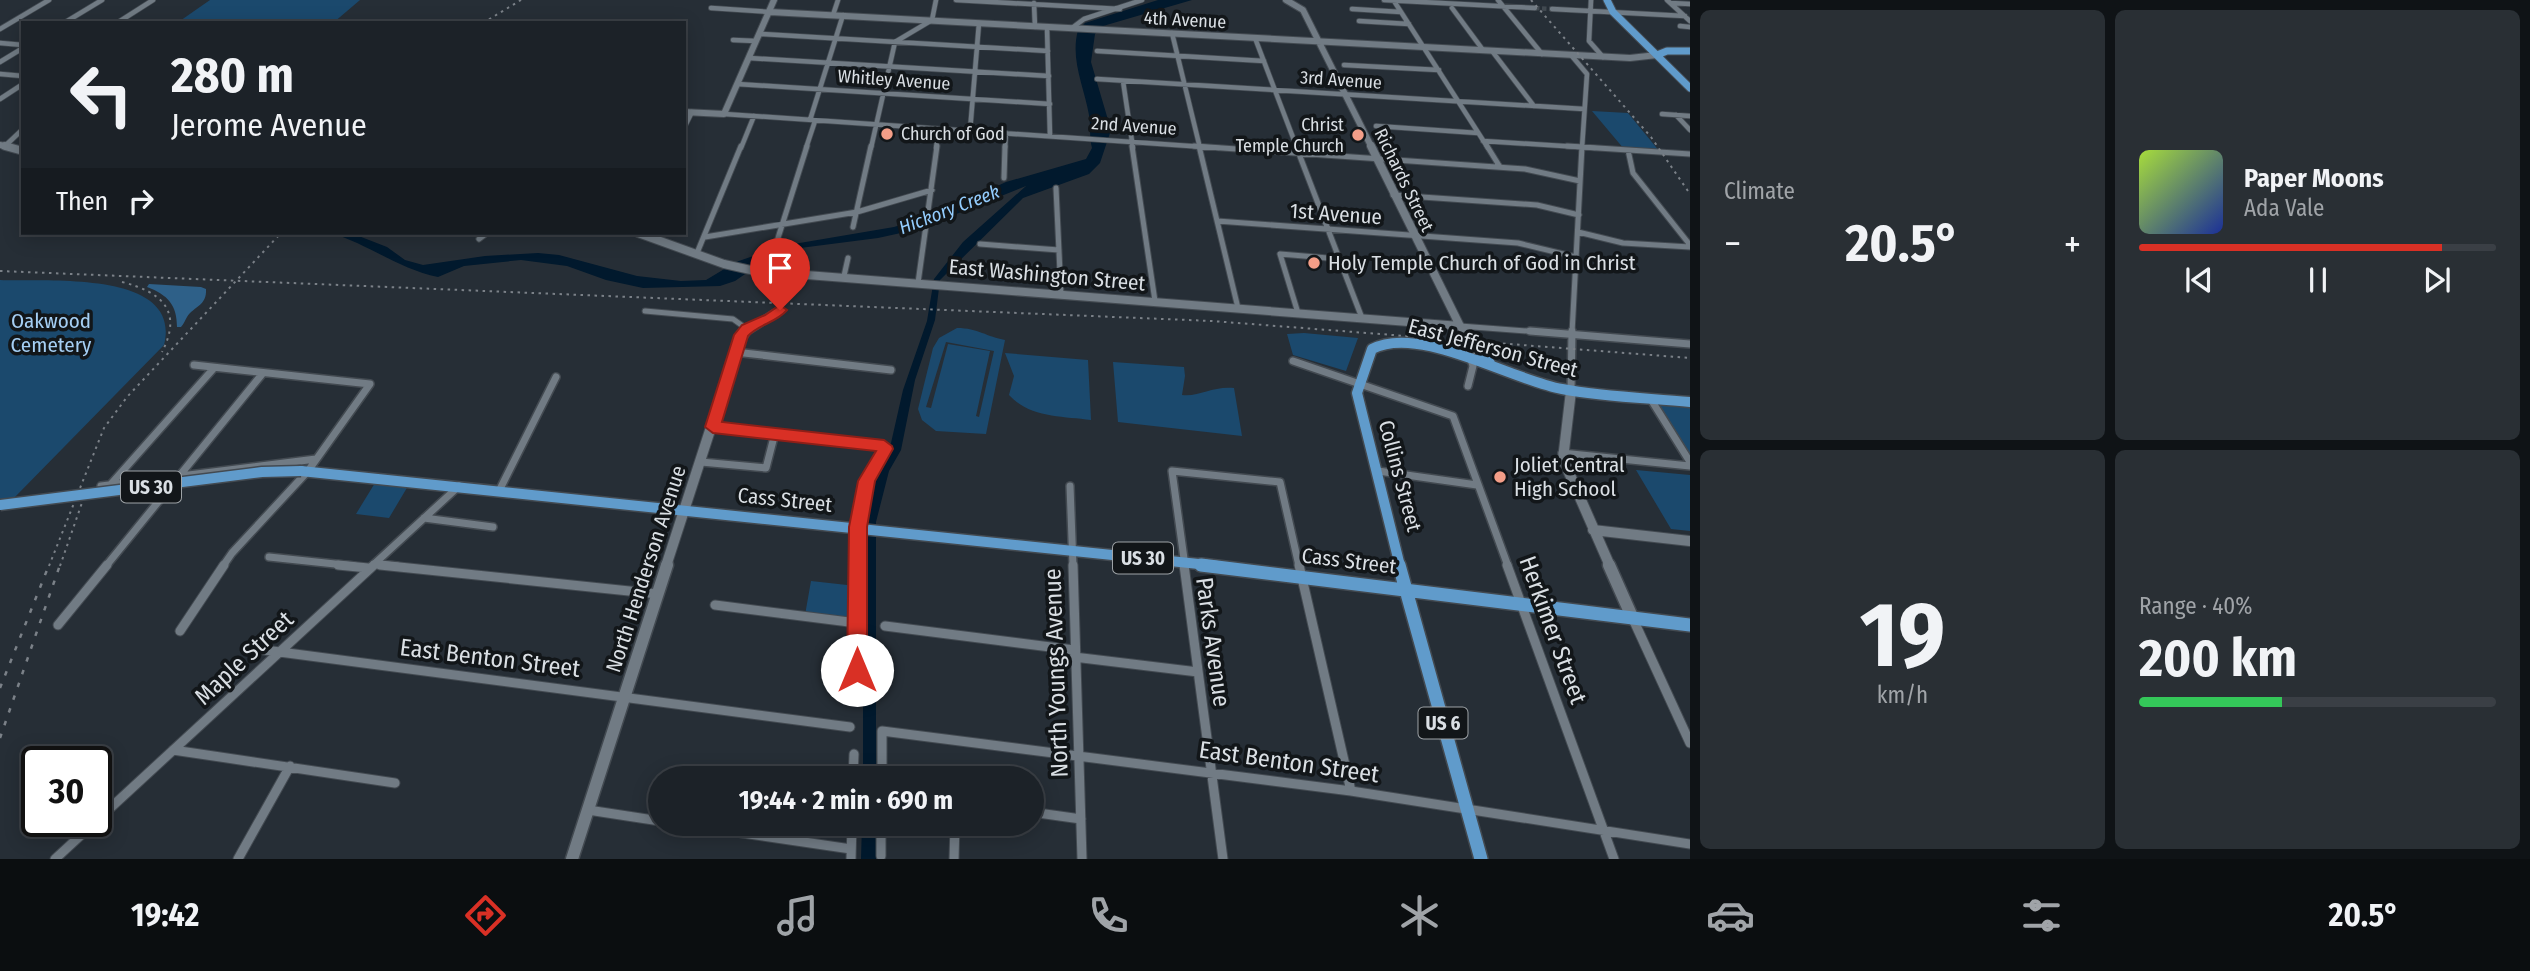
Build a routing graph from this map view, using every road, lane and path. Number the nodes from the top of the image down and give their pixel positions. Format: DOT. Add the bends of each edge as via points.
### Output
graph roads {
  1 [pos="49,0"];
  2 [pos="102,0"];
  3 [pos="147,0"];
  4 [pos="153,0"];
  5 [pos="774,0"];
  6 [pos="838,0"];
  7 [pos="936,0"];
  8 [pos="956,0"];
  9 [pos="1142,0"];
  10 [pos="1280,0"];
  11 [pos="1286,0"];
  12 [pos="1384,0"];
  13 [pos="1497,0"];
  14 [pos="1591,0"];
  15 [pos="1607,0"];
  16 [pos="1615,0"];
  17 [pos="1394,1"];
  18 [pos="1428,1"];
  19 [pos="1669,1"];
  20 [pos="1034,2"];
  21 [pos="1690,4"];
  22 [pos="1503,7"];
  23 [pos="711,8"];
  24 [pos="1452,8"];
  25 [pos="1535,8"];
  26 [pos="1120,9"];
  27 [pos="1352,9"];
  28 [pos="1552,9"];
  29 [pos="1591,11"];
  30 [pos="770,12"];
  31 [pos="1304,12"];
  32 [pos="1401,12"];
  33 [pos="1617,13"];
  34 [pos="833,15"];
  35 [pos="844,15"];
  36 [pos="1685,16"];
  37 [pos="933,20"];
  38 [pos="67,21"];
  39 [pos="120,21"];
  40 [pos="1359,21"];
  41 [pos="1690,21"];
  42 [pos="979,23"];
  43 [pos="1409,24"];
  44 [pos="1680,26"];
  45 [pos="1035,27"];
  46 [pos="1047,27"];
  47 [pos="1690,27"];
  48 [pos="1075,28"];
  49 [pos="0,29"];
  50 [pos="1171,33"];
  51 [pos="758,38"];
  52 [pos="836,38"];
  53 [pos="1255,38"];
  54 [pos="733,40"];
  55 [pos="1319,41"];
  56 [pos="895,42"];
  57 [pos="0,43"];
  58 [pos="21,46"];
  59 [pos="21,47"];
  60 [pos="976,47"];
  61 [pos="1423,47"];
  62 [pos="1483,50"];
  63 [pos="1048,51"];
  64 [pos="1097,51"];
  65 [pos="1492,51"];
  66 [pos="1690,51"];
  67 [pos="1542,54"];
  68 [pos="1659,54"];
  69 [pos="1572,55"];
  70 [pos="1178,56"];
  71 [pos="1603,57"];
  72 [pos="748,58"];
  73 [pos="1264,61"];
  74 [pos="0,62"];
  75 [pos="828,63"];
  76 [pos="1344,65"];
  77 [pos="890,67"];
  78 [pos="1438,70"];
  79 [pos="974,72"];
  80 [pos="0,74"];
  81 [pos="21,76"];
  82 [pos="1049,76"];
  83 [pos="1097,79"];
  84 [pos="1123,81"];
  85 [pos="1690,81"];
  86 [pos="737,84"];
  87 [pos="1184,85"];
  88 [pos="21,86"];
  89 [pos="1690,88"];
  90 [pos="820,89"];
  91 [pos="1275,90"];
  92 [pos="883,93"];
  93 [pos="1344,94"];
  94 [pos="0,99"];
  95 [pos="972,99"];
  96 [pos="1458,101"];
  97 [pos="1049,104"];
  98 [pos="1534,106"];
  99 [pos="1584,109"];
  100 [pos="688,112"];
  101 [pos="724,114"];
  102 [pos="1662,114"];
  103 [pos="1676,115"];
  104 [pos="754,116"];
  105 [pos="1690,116"];
  106 [pos="812,120"];
  107 [pos="877,125"];
  108 [pos="1376,126"];
  109 [pos="939,129"];
  110 [pos="1690,130"];
  111 [pos="21,131"];
  112 [pos="970,131"];
  113 [pos="1006,133"];
  114 [pos="1478,133"];
  115 [pos="1050,136"];
  116 [pos="1483,141"];
  117 [pos="1133,142"];
  118 [pos="3,146"];
  119 [pos="1198,146"];
  120 [pos="1583,147"];
  121 [pos="21,150"];
  122 [pos="1628,150"];
  123 [pos="1299,153"];
  124 [pos="1690,154"];
  125 [pos="1375,158"];
  126 [pos="1500,167"];
  127 [pos="1004,178"];
  128 [pos="1580,181"];
  129 [pos="1056,188"];
  130 [pos="932,190"];
  131 [pos="1394,195"];
  132 [pos="857,212"];
  133 [pos="1578,215"];
  134 [pos="1217,221"];
  135 [pos="783,224"];
  136 [pos="853,227"];
  137 [pos="1329,230"];
  138 [pos="1578,232"];
  139 [pos="484,235"];
  140 [pos="644,235"];
  141 [pos="1414,236"];
  142 [pos="705,237"];
  143 [pos="778,237"];
  144 [pos="479,239"];
  145 [pos="980,244"];
  146 [pos="1690,246"];
  147 [pos="1059,250"];
  148 [pos="697,253"];
  149 [pos="1576,257"];
  150 [pos="848,258"];
  151 [pos="1340,259"];
  152 [pos="791,273"];
  153 [pos="844,276"];
  154 [pos="923,283"];
  155 [pos="1061,294"];
  156 [pos="783,298"];
  157 [pos="1156,301"];
  158 [pos="1238,308"];
  159 [pos="780,310"];
  160 [pos="645,311"];
  161 [pos="1298,313"];
  162 [pos="1362,318"];
  163 [pos="1460,326"];
  164 [pos="747,328"];
  165 [pos="1572,335"];
  166 [pos="1474,344"];
  167 [pos="1690,344"];
  168 [pos="735,352"];
  169 [pos="1471,360"];
  170 [pos="1293,361"];
  171 [pos="194,365"];
  172 [pos="214,368"];
  173 [pos="1498,369"];
  174 [pos="891,370"];
  175 [pos="263,373"];
  176 [pos="556,377"];
  177 [pos="1357,384"];
  178 [pos="1468,386"];
  179 [pos="1571,391"];
  180 [pos="1650,398"];
  181 [pos="1690,402"];
  182 [pos="713,427"];
  183 [pos="775,433"];
  184 [pos="1562,453"];
  185 [pos="316,459"];
  186 [pos="701,462"];
  187 [pos="1690,464"];
  188 [pos="305,471"];
  189 [pos="1378,471"];
  190 [pos="180,476"];
  191 [pos="111,484"];
  192 [pos="101,485"];
  193 [pos="1477,485"];
  194 [pos="460,486"];
  195 [pos="1070,486"];
  196 [pos="500,489"];
  197 [pos="0,505"];
  198 [pos="685,509"];
  199 [pos="424,519"];
  200 [pos="493,527"];
  201 [pos="858,527"];
  202 [pos="1593,530"];
  203 [pos="1690,541"];
  204 [pos="1070,550"];
  205 [pos="269,557"];
  206 [pos="1183,562"];
  207 [pos="371,566"];
  208 [pos="1301,575"];
  209 [pos="1405,587"];
  210 [pos="658,594"];
  211 [pos="1522,604"];
  212 [pos="715,606"];
  213 [pos="1633,619"];
  214 [pos="857,623"];
  215 [pos="58,625"];
  216 [pos="1690,625"];
  217 [pos="885,626"];
  218 [pos="180,631"];
  219 [pos="249,649"];
  220 [pos="278,652"];
  221 [pos="1074,654"];
  222 [pos="1198,672"];
  223 [pos="857,677"];
  224 [pos="625,696"];
  225 [pos="850,727"];
  226 [pos="1687,729"];
  227 [pos="1690,743"];
  228 [pos="173,750"];
  229 [pos="854,754"];
  230 [pos="1078,756"];
  231 [pos="290,766"];
  232 [pos="854,766"];
  233 [pos="882,766"];
  234 [pos="1211,773"];
  235 [pos="395,783"];
  236 [pos="1351,791"];
  237 [pos="1467,809"];
  238 [pos="587,810"];
  239 [pos="1044,815"];
  240 [pos="648,819"];
  241 [pos="1081,819"];
  242 [pos="1604,830"];
  243 [pos="749,836"];
  244 [pos="852,836"];
  245 [pos="881,836"];
  246 [pos="955,836"];
  247 [pos="1690,844"];
  248 [pos="851,854"];
  249 [pos="881,856"];
  250 [pos="55,859"];
  251 [pos="238,859"];
  252 [pos="572,859"];
  253 [pos="954,859"];
  254 [pos="1082,859"];
  255 [pos="1223,859"];
  256 [pos="1481,859"];
  257 [pos="1614,859"];
  1 -- 49 [label="street"];
  2 -- 38 [label="street"];
  3 -- 4 [label="street"];
  4 -- 39 [label="street"];
  5 -- 30 [label="street"];
  6 -- 34 [label="street"];
  7 -- 37 [label="street"];
  8 -- 20 [label="street"];
  9 -- 26 [label="street"];
  10 -- 31 [label="street"];
  11 -- 31 [label="street, Richards Street"];
  12 -- 17 [label="street"];
  13 -- 22 [label="street"];
  14 -- 29 [label="street"];
  15 -- 33 [label="main road"];
  16 -- 33 [label="main road"];
  17 -- 18 [label="street"];
  17 -- 32 [label="street"];
  18 -- 22 [label="street"];
  19 -- 21 [label="street"];
  19 -- 36 [label="street"];
  20 -- 26 [label="street"];
  20 -- 45 [label="street"];
  22 -- 25 [label="street"];
  22 -- 67 [label="street"];
  23 -- 30 [label="street, 4th Avenue"];
  24 -- 62 [label="street"];
  26 -- 48 [label="street" via="1084,19"];
  27 -- 32 [label="street"];
  28 -- 29 [label="street"];
  29 -- 33 [label="street"];
  29 -- 71 [label="street" via="1590,41"];
  30 -- 34 [label="street, 4th Avenue"];
  30 -- 51 [label="street"];
  31 -- 55 [label="street, Richards Street"];
  32 -- 43 [label="street"];
  33 -- 36 [label="street"];
  33 -- 68 [label="main road"];
  34 -- 35 [label="street, 4th Avenue"];
  35 -- 37 [label="street, 4th Avenue"];
  35 -- 52 [label="street"];
  36 -- 41 [label="street"];
  37 -- 42 [label="street, 4th Avenue"];
  37 -- 56 [label="street"];
  40 -- 43 [label="street"];
  42 -- 45 [label="street, 4th Avenue"];
  42 -- 60 [label="street"];
  43 -- 61 [label="street"];
  44 -- 47 [label="street"];
  45 -- 46 [label="street, 4th Avenue"];
  46 -- 48 [label="street, 4th Avenue"];
  46 -- 63 [label="street"];
  48 -- 50 [label="street, 4th Avenue"];
  50 -- 53 [label="street, 4th Avenue"];
  50 -- 70 [label="street"];
  51 -- 52 [label="street"];
  51 -- 54 [label="street"];
  51 -- 72 [label="street"];
  52 -- 56 [label="street"];
  52 -- 75 [label="street"];
  53 -- 55 [label="street, 4th Avenue"];
  53 -- 73 [label="street"];
  55 -- 61 [label="street, 4th Avenue"];
  55 -- 93 [label="street, Richards Street"];
  56 -- 60 [label="street"];
  56 -- 77 [label="street"];
  57 -- 58 [label="street"];
  59 -- 74 [label="street"];
  60 -- 63 [label="street"];
  60 -- 79 [label="street"];
  61 -- 62 [label="street, 4th Avenue"];
  61 -- 78 [label="street"];
  62 -- 65 [label="street, 4th Avenue"];
  63 -- 82 [label="street"];
  64 -- 70 [label="street"];
  65 -- 67 [label="street, 4th Avenue"];
  65 -- 98 [label="street"];
  66 -- 68 [label="main road"];
  67 -- 69 [label="street, 4th Avenue"];
  68 -- 71 [label="street, 4th Avenue"];
  68 -- 85 [label="main road"];
  68 -- 89 [label="main road"];
  69 -- 71 [label="street, 4th Avenue"];
  69 -- 99 [label="street" via="1587,74"];
  70 -- 73 [label="street"];
  70 -- 87 [label="street"];
  72 -- 75 [label="street"];
  72 -- 86 [label="street"];
  73 -- 91 [label="street"];
  75 -- 77 [label="street"];
  75 -- 90 [label="street"];
  76 -- 78 [label="street"];
  77 -- 79 [label="street"];
  77 -- 92 [label="street"];
  78 -- 96 [label="street"];
  79 -- 82 [label="street"];
  79 -- 95 [label="street"];
  80 -- 81 [label="street"];
  82 -- 97 [label="street"];
  83 -- 84 [label="street, 3rd Avenue"];
  84 -- 87 [label="street, 3rd Avenue"];
  84 -- 117 [label="street"];
  86 -- 90 [label="street, Whitley Avenue"];
  86 -- 101 [label="street"];
  87 -- 91 [label="street, 3rd Avenue"];
  87 -- 119 [label="street"];
  88 -- 94 [label="street"];
  90 -- 92 [label="street, Whitley Avenue"];
  90 -- 106 [label="street"];
  91 -- 93 [label="street, 3rd Avenue"];
  91 -- 123 [label="street"];
  92 -- 95 [label="street, Whitley Avenue"];
  92 -- 107 [label="street"];
  93 -- 96 [label="street, 3rd Avenue"];
  93 -- 125 [label="street, Richards Street"];
  95 -- 97 [label="street, Whitley Avenue"];
  95 -- 112 [label="street"];
  96 -- 98 [label="street, 3rd Avenue"];
  96 -- 114 [label="street"];
  97 -- 115 [label="street"];
  98 -- 99 [label="street, 3rd Avenue"];
  99 -- 120 [label="street"];
  100 -- 101 [label="street, 2nd Avenue"];
  101 -- 104 [label="street, 2nd Avenue"];
  102 -- 103 [label="street"];
  103 -- 105 [label="street"];
  103 -- 110 [label="street"];
  104 -- 106 [label="street, 2nd Avenue"];
  104 -- 142 [label="street"];
  106 -- 107 [label="street, 2nd Avenue"];
  106 -- 135 [label="street"];
  107 -- 109 [label="street, 2nd Avenue"];
  107 -- 132 [label="street"];
  108 -- 114 [label="street"];
  109 -- 112 [label="street, 2nd Avenue"];
  109 -- 130 [label="street"];
  111 -- 118 [label="street"];
  112 -- 113 [label="street, 2nd Avenue"];
  113 -- 115 [label="street, 2nd Avenue"];
  113 -- 127 [label="street"];
  114 -- 116 [label="street"];
  115 -- 117 [label="street, 2nd Avenue"];
  116 -- 120 [label="street"];
  116 -- 126 [label="street"];
  117 -- 119 [label="street, 2nd Avenue"];
  117 -- 157 [label="street"];
  118 -- 121 [label="street"];
  119 -- 123 [label="street, 2nd Avenue"];
  119 -- 134 [label="street"];
  120 -- 122 [label="street"];
  120 -- 128 [label="street"];
  122 -- 124 [label="street"];
  122 -- 146 [label="street" via="1633,173"];
  123 -- 125 [label="street, 2nd Avenue"];
  123 -- 137 [label="street"];
  125 -- 126 [label="street, 2nd Avenue"];
  125 -- 131 [label="street, Richards Street"];
  126 -- 128 [label="street, 2nd Avenue"];
  128 -- 133 [label="street"];
  129 -- 147 [label="street"];
  130 -- 132 [label="street"];
  130 -- 154 [label="street"];
  131 -- 133 [label="street" via="1537,205"];
  131 -- 141 [label="street, Richards Street"];
  132 -- 135 [label="street"];
  132 -- 136 [label="street"];
  133 -- 138 [label="street"];
  134 -- 137 [label="street, 1st Avenue"];
  134 -- 158 [label="street"];
  135 -- 142 [label="street"];
  135 -- 143 [label="street"];
  137 -- 141 [label="street, 1st Avenue"];
  137 -- 151 [label="street"];
  138 -- 146 [label="street" via="1623,243"];
  138 -- 149 [label="street"];
  139 -- 144 [label="street"];
  140 -- 148 [label="street, East Washington Street"];
  141 -- 149 [label="street, 1st Avenue" via="1518,243"];
  141 -- 163 [label="street, Richards Street"];
  142 -- 148 [label="street"];
  145 -- 147 [label="street"];
  147 -- 155 [label="street"];
  148 -- 152 [label="street, East Washington Street" via="755,271"];
  149 -- 165 [label="street"];
  150 -- 153 [label="street"];
  151 -- 161 [label="street" via="1280,254"];
  151 -- 162 [label="street"];
  152 -- 153 [label="street, East Washington Street"];
  152 -- 156 [label="street"];
  153 -- 154 [label="street, East Washington Street"];
  154 -- 155 [label="street, East Washington Street"];
  155 -- 157 [label="street, East Washington Street"];
  157 -- 158 [label="street, East Washington Street"];
  158 -- 161 [label="street, East Washington Street"];
  159 -- 164 [label="street"];
  160 -- 164 [label="street" via="733,319"];
  161 -- 162 [label="street, East Washington Street"];
  162 -- 163 [label="street, East Washington Street"];
  163 -- 165 [label="street"];
  163 -- 166 [label="street, Richards Street"];
  164 -- 168 [label="street, North Henderson Avenue"];
  165 -- 167 [label="street"];
  165 -- 179 [label="street"];
  166 -- 169 [label="street"];
  166 -- 173 [label="main road"];
  168 -- 174 [label="street"];
  168 -- 182 [label="street, North Henderson Avenue"];
  169 -- 173 [label="main road, East Jefferson Street"];
  169 -- 177 [label="main road, East Jefferson Street" via="1405,341 1384,343 1372,349"];
  169 -- 178 [label="street"];
  170 -- 177 [label="street"];
  171 -- 172 [label="street"];
  172 -- 175 [label="street"];
  172 -- 191 [label="street"];
  173 -- 179 [label="main road, East Jefferson Street"];
  175 -- 185 [label="street" via="370,384"];
  175 -- 190 [label="street"];
  176 -- 196 [label="street"];
  177 -- 189 [label="main road, Collins Street / US 6"];
  177 -- 193 [label="street, Herkimer Street" via="1453,416"];
  179 -- 180 [label="main road, East Jefferson Street"];
  179 -- 184 [label="street"];
  180 -- 181 [label="main road, East Jefferson Street"];
  180 -- 187 [label="street"];
  182 -- 183 [label="street"];
  182 -- 186 [label="street, North Henderson Avenue"];
  183 -- 186 [label="street" via="766,468"];
  183 -- 201 [label="street" via="884,446 868,476"];
  184 -- 187 [label="street"];
  184 -- 202 [label="street"];
  185 -- 188 [label="street"];
  185 -- 190 [label="street"];
  186 -- 198 [label="street, North Henderson Avenue"];
  188 -- 194 [label="main road, Cass Street / US 30"];
  188 -- 197 [label="main road, Cass Street / US 30, bridge" via="262,472"];
  188 -- 218 [label="street" via="232,552"];
  189 -- 193 [label="street"];
  189 -- 209 [label="main road, Collins Street / US 6"];
  190 -- 191 [label="street"];
  190 -- 215 [label="street"];
  191 -- 192 [label="street"];
  193 -- 211 [label="street, Herkimer Street"];
  194 -- 196 [label="main road, Cass Street / US 30"];
  194 -- 199 [label="street, Maple Street"];
  195 -- 204 [label="street, North Youngs Avenue"];
  196 -- 198 [label="main road, Cass Street / US 30"];
  198 -- 201 [label="main road, Cass Street / US 30"];
  198 -- 210 [label="street, North Henderson Avenue"];
  199 -- 200 [label="street"];
  199 -- 207 [label="street, Maple Street"];
  201 -- 204 [label="main road, Cass Street / US 30"];
  201 -- 214 [label="street"];
  202 -- 203 [label="street"];
  202 -- 213 [label="street"];
  204 -- 206 [label="main road, Cass Street / US 30"];
  204 -- 221 [label="street, North Youngs Avenue"];
  205 -- 207 [label="street"];
  206 -- 208 [label="main road, Cass Street / US 30"];
  206 -- 208 [label="street, Parks Avenue" via="1172,471 1280,482"];
  206 -- 222 [label="street, Parks Avenue"];
  207 -- 210 [label="street"];
  207 -- 220 [label="street, Maple Street"];
  208 -- 209 [label="main road, Cass Street / US 30"];
  208 -- 236 [label="street"];
  209 -- 211 [label="main road, Cass Street"];
  209 -- 237 [label="main road, Collins Street / US 6"];
  210 -- 224 [label="street, North Henderson Avenue"];
  211 -- 213 [label="main road, Cass Street"];
  211 -- 242 [label="street, Herkimer Street"];
  212 -- 214 [label="street"];
  213 -- 216 [label="main road, Cass Street"];
  213 -- 226 [label="street"];
  214 -- 223 [label="street"];
  217 -- 221 [label="street"];
  219 -- 220 [label="street, East Benton Street"];
  220 -- 224 [label="street, East Benton Street"];
  220 -- 228 [label="street, Maple Street"];
  221 -- 222 [label="street"];
  221 -- 230 [label="street, North Youngs Avenue"];
  222 -- 234 [label="street, Parks Avenue"];
  224 -- 225 [label="street, East Benton Street"];
  224 -- 238 [label="street, North Henderson Avenue"];
  226 -- 227 [label="street"];
  228 -- 231 [label="street"];
  228 -- 250 [label="street, Maple Street"];
  229 -- 232 [label="street"];
  230 -- 233 [label="street, East Benton Street" via="882,731"];
  230 -- 234 [label="street, East Benton Street"];
  230 -- 241 [label="street, North Youngs Avenue"];
  231 -- 235 [label="street"];
  231 -- 251 [label="street"];
  234 -- 236 [label="street, East Benton Street"];
  234 -- 255 [label="street, Parks Avenue"];
  236 -- 237 [label="street, East Benton Street"];
  237 -- 242 [label="street, East Benton Street"];
  237 -- 256 [label="main road, Collins Street / US 6"];
  238 -- 240 [label="street"];
  238 -- 252 [label="street, North Henderson Avenue"];
  239 -- 241 [label="street"];
  241 -- 254 [label="street, North Youngs Avenue"];
  242 -- 247 [label="street, East Benton Street"];
  242 -- 257 [label="street, Herkimer Street"];
  243 -- 248 [label="street"];
  244 -- 248 [label="street"];
  245 -- 249 [label="street"];
  246 -- 253 [label="street"];
}
